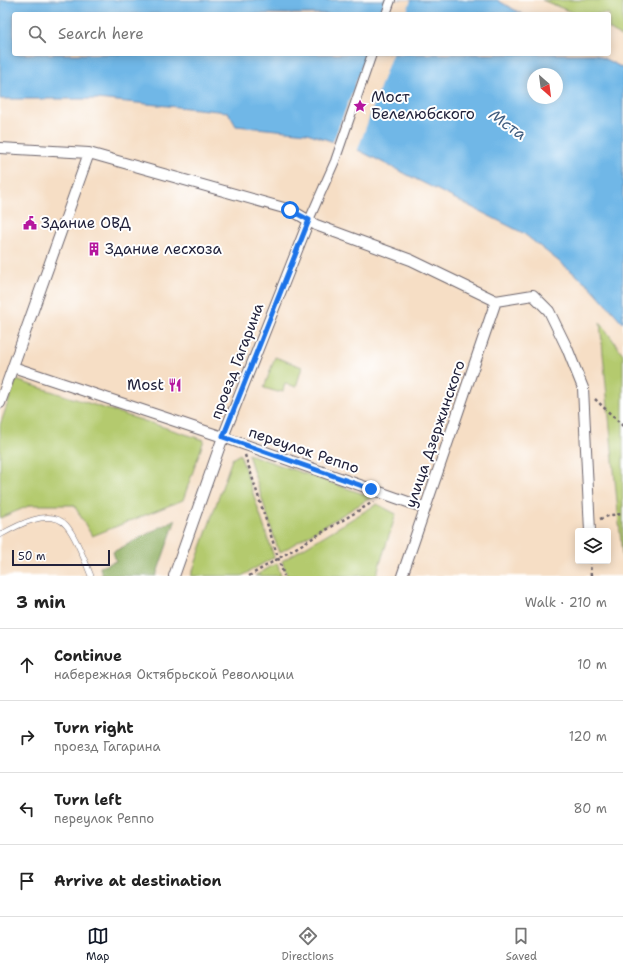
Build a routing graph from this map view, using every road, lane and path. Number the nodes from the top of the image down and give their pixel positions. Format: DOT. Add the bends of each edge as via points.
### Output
graph roads {
  1 [pos="391,0"];
  2 [pos="387,12"];
  3 [pos="371,56"];
  4 [pos="0,148"];
  5 [pos="89,153"];
  6 [pos="309,220"];
  7 [pos="496,301"];
  8 [pos="12,367"];
  9 [pos="583,388"];
  10 [pos="0,403"];
  11 [pos="623,426"];
  12 [pos="223,437"];
  13 [pos="241,443"];
  14 [pos="385,494"];
  15 [pos="425,508"];
  16 [pos="623,514"];
  17 [pos="590,527"];
  18 [pos="0,536"];
  19 [pos="278,559"];
  20 [pos="590,564"];
  21 [pos="91,576"];
  22 [pos="174,576"];
  23 [pos="249,576"];
  24 [pos="284,576"];
  25 [pos="402,576"];
  26 [pos="591,576"];
  1 -- 2 [label="street"];
  3 -- 6 [label="street, проезд Гагарина" via="335,161"];
  4 -- 5 [label="street"];
  5 -- 6 [label="street" via="290,210"];
  5 -- 8 [label="street"];
  6 -- 7 [label="street" via="316,225 411,260"];
  6 -- 12 [label="street, проезд Гагарина"];
  7 -- 9 [label="street" via="533,295 549,311"];
  7 -- 15 [label="street, улица Дзержинского"];
  8 -- 10 [label="street"];
  8 -- 12 [label="street, переулок Реппо"];
  9 -- 11 [label="path"];
  9 -- 17 [label="street"];
  12 -- 13 [label="street, переулок Реппо"];
  12 -- 22 [label="street, проезд Гагарина"];
  13 -- 14 [label="street, переулок Реппо"];
  13 -- 19 [label="path"];
  14 -- 15 [label="street, переулок Реппо"];
  14 -- 19 [label="path"];
  15 -- 25 [label="street, улица Дзержинского"];
  16 -- 17 [label="path" via="612,515"];
  18 -- 21 [label="lane" via="15,526 35,520 58,520 69,529"];
  19 -- 23 [label="path"];
  19 -- 24 [label="path"];
  20 -- 26 [label="path"];
}
